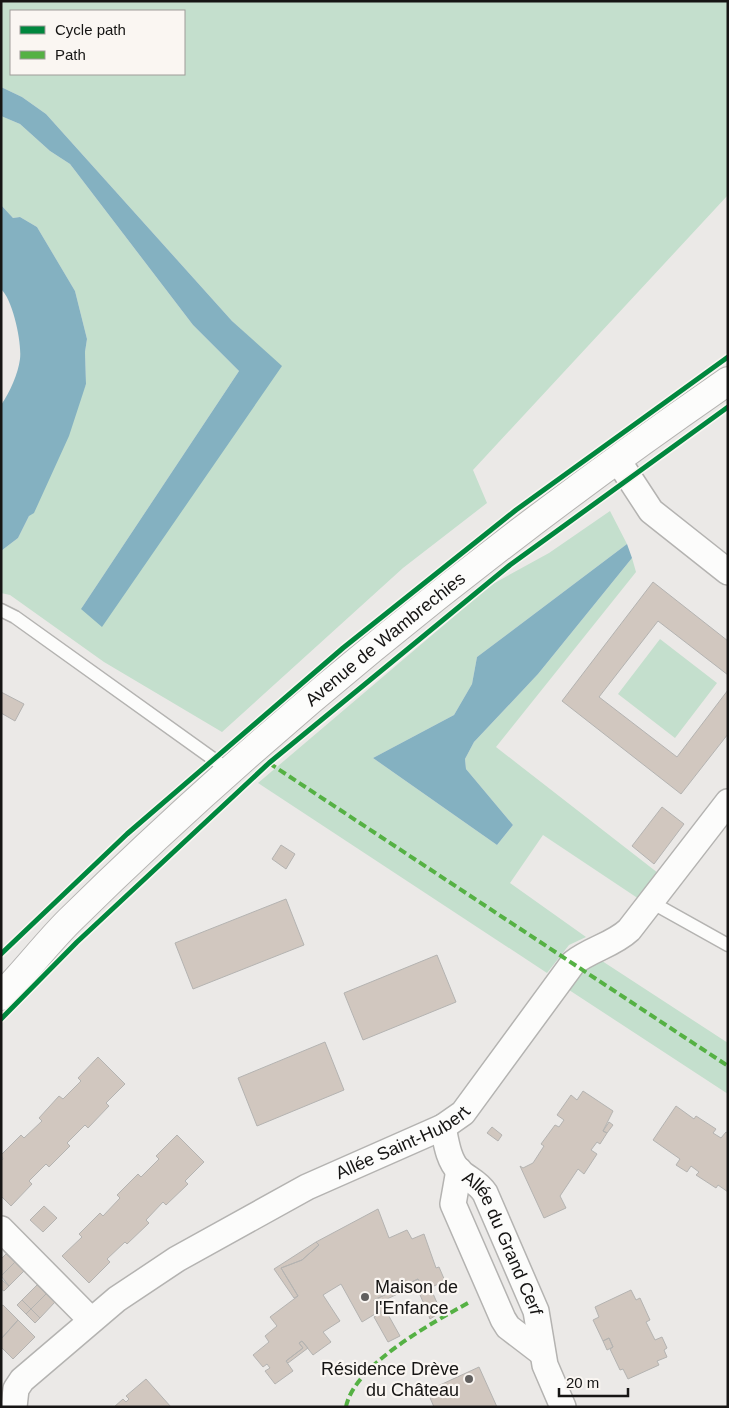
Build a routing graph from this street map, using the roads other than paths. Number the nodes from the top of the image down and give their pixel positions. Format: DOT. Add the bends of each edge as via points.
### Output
graph roads {
  1 [pos="728,381"];
  2 [pos="616,460"];
  3 [pos="728,572"];
  4 [pos="1,610"];
  5 [pos="230,771"];
  6 [pos="728,802"];
  7 [pos="651,902"];
  8 [pos="66,924"];
  9 [pos="728,945"];
  10 [pos="1,976"];
  11 [pos="1,996"];
  12 [pos="443,1127"];
  13 [pos="459,1170"];
  14 [pos="1,1229"];
  15 [pos="91,1320"];
  16 [pos="542,1353"];
  17 [pos="14,1407"];
  18 [pos="563,1407"];
  1 -- 2 [label="main road, Avenue de Wambrechies"];
  2 -- 3 [label="street" via="651,510"];
  2 -- 5 [label="main road, Avenue de Wambrechies" via="439,595"];
  4 -- 5 [label="lane"];
  5 -- 8 [label="main road, Avenue de Wambrechies"];
  6 -- 7 [label="street, Allée Saint-Hubert"];
  7 -- 9 [label="lane"];
  7 -- 12 [label="street, Allée Saint-Hubert" via="621,937 573,963 463,1113"];
  8 -- 10 [label="main road, Avenue de Wambrechies"];
  8 -- 11 [label="main road, Avenue de Wambrechies"];
  12 -- 13 [label="street" via="449,1155"];
  12 -- 15 [label="street, Allée Saint-Hubert" via="307,1187 177,1259 136,1285"];
  13 -- 16 [label="street, Allée du Grand Cerf" via="485,1193 536,1311"];
  13 -- 16 [label="street, Allée du Grand Cerf" via="453,1204 503,1319 508,1327"];
  14 -- 15 [label="street"];
  15 -- 17 [label="street, Allée Saint-Hubert" via="22,1380 16,1389"];
  16 -- 18 [label="street, Allée du Grand Cerf"];
}
